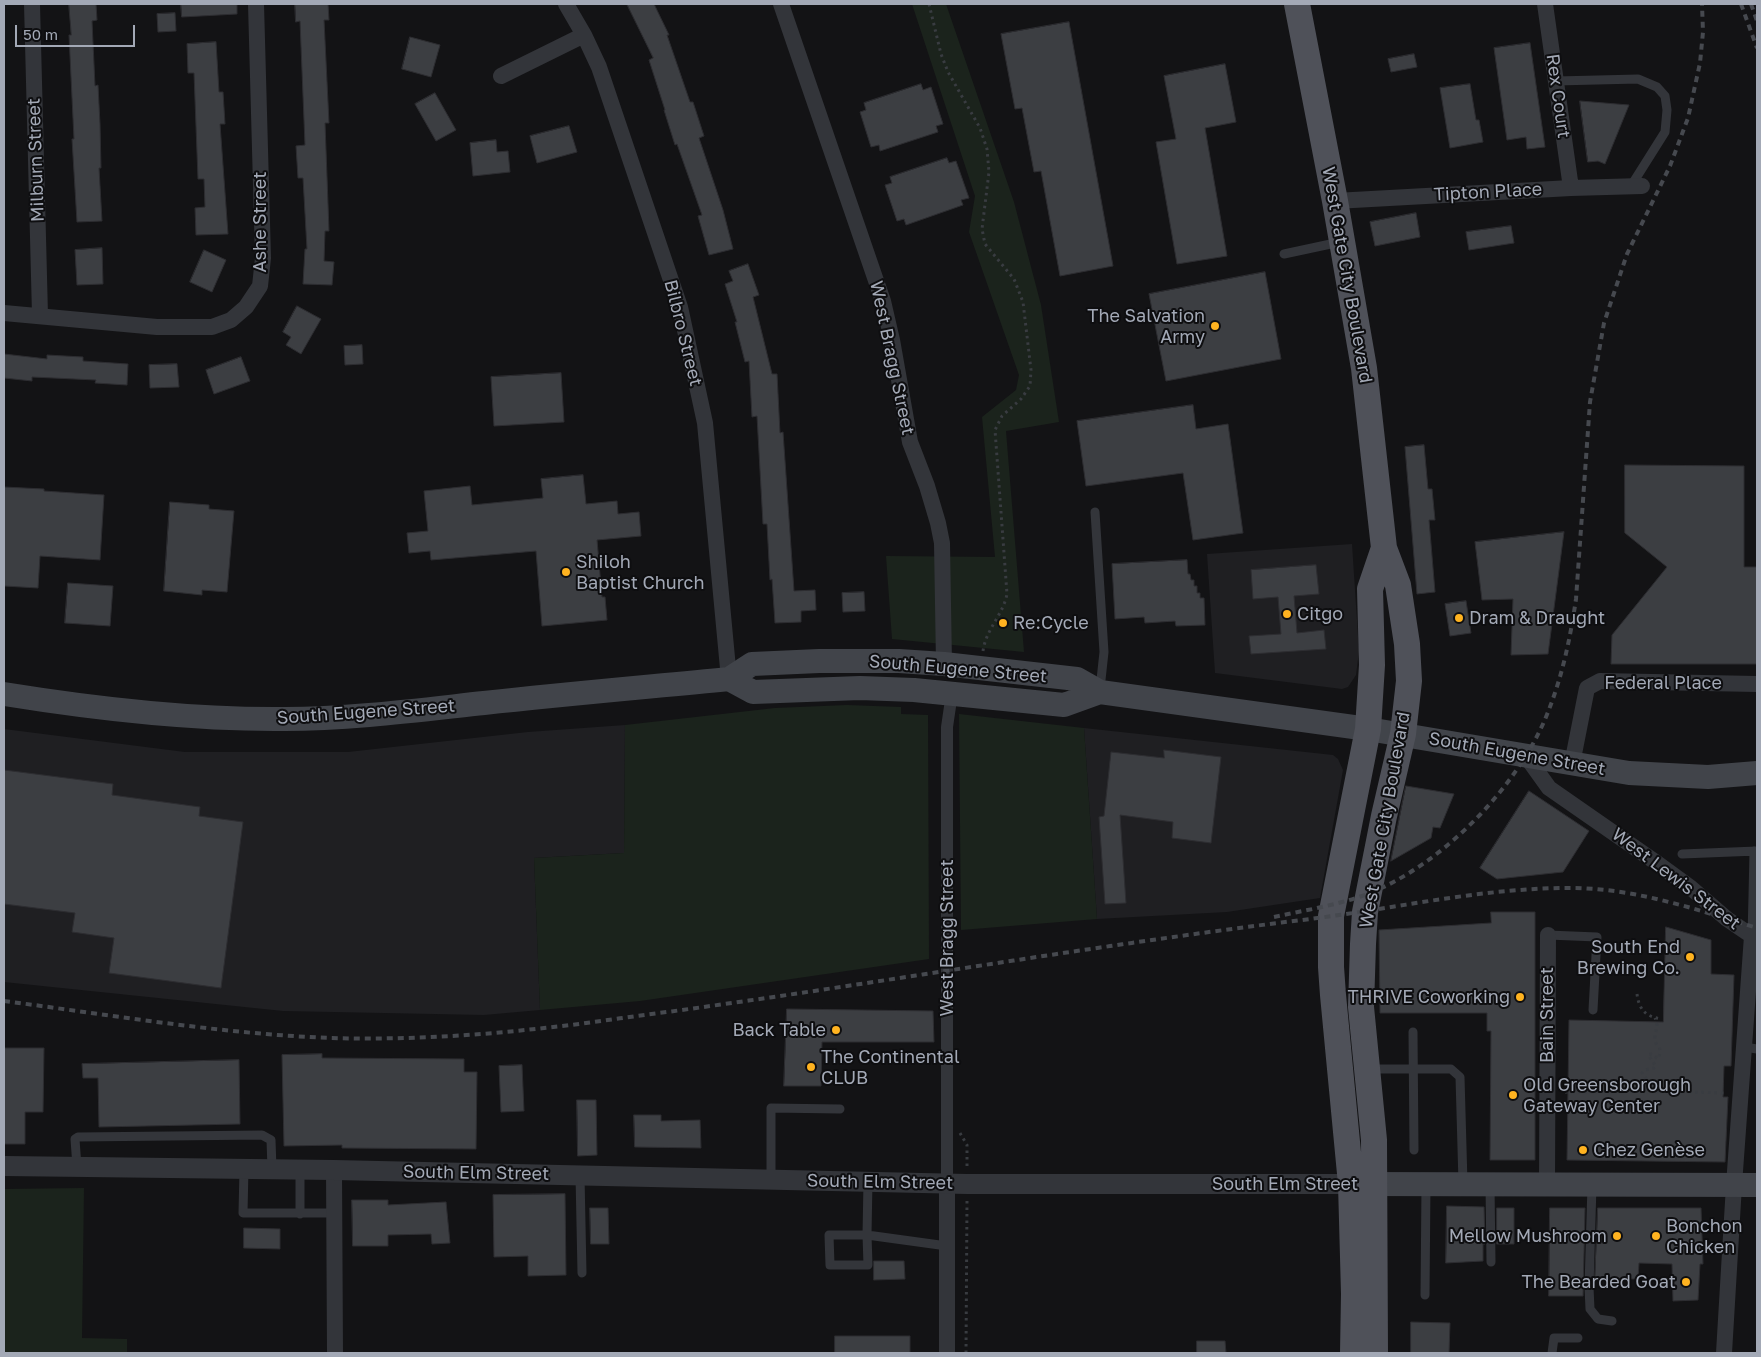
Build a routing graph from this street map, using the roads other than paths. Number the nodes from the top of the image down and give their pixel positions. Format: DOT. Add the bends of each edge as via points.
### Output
graph roads {
  1 [pos="32,4"];
  2 [pos="256,4"];
  3 [pos="566,4"];
  4 [pos="781,4"];
  5 [pos="1297,4"];
  6 [pos="1545,4"];
  7 [pos="584,35"];
  8 [pos="501,76"];
  9 [pos="1556,81"];
  10 [pos="1636,186"];
  11 [pos="1571,188"];
  12 [pos="1335,201"];
  13 [pos="1342,242"];
  14 [pos="1284,254"];
  15 [pos="4,313"];
  16 [pos="40,315"];
  17 [pos="1095,512"];
  18 [pos="1384,548"];
  19 [pos="944,664"];
  20 [pos="728,679"];
  21 [pos="1757,684"];
  22 [pos="1100,692"];
  23 [pos="952,693"];
  24 [pos="4,694"];
  25 [pos="1368,729"];
  26 [pos="1403,734"];
  27 [pos="1526,756"];
  28 [pos="1572,764"];
  29 [pos="1757,773"];
  30 [pos="1756,851"];
  31 [pos="1682,854"];
  32 [pos="1755,896"];
  33 [pos="1548,935"];
  34 [pos="1752,936"];
  35 [pos="1593,1010"];
  36 [pos="1412,1032"];
  37 [pos="1750,1048"];
  38 [pos="1367,1069"];
  39 [pos="1413,1069"];
  40 [pos="840,1109"];
  41 [pos="1414,1150"];
  42 [pos="4,1166"];
  43 [pos="76,1167"];
  44 [pos="244,1169"];
  45 [pos="272,1169"];
  46 [pos="300,1170"];
  47 [pos="334,1170"];
  48 [pos="580,1175"];
  49 [pos="771,1179"];
  50 [pos="868,1181"];
  51 [pos="946,1183"];
  52 [pos="1363,1184"];
  53 [pos="1426,1185"];
  54 [pos="1463,1185"];
  55 [pos="1490,1185"];
  56 [pos="1546,1185"];
  57 [pos="1592,1185"];
  58 [pos="1734,1185"];
  59 [pos="1757,1186"];
  60 [pos="334,1213"];
  61 [pos="300,1214"];
  62 [pos="867,1235"];
  63 [pos="947,1246"];
  64 [pos="1491,1262"];
  65 [pos="582,1273"];
  66 [pos="1425,1295"];
  67 [pos="1612,1321"];
  68 [pos="1578,1338"];
  69 [pos="335,1353"];
  70 [pos="947,1353"];
  71 [pos="1353,1353"];
  72 [pos="1375,1353"];
  73 [pos="1552,1353"];
  74 [pos="1724,1353"];
  1 -- 16 [label="street, Milburn Street"];
  2 -- 16 [label="street, Ashe Street" via="263,258 260,286 246,307 231,320 212,327 157,326"];
  3 -- 7 [label="street, Bilbro Street"];
  4 -- 19 [label="street, West Bragg Street" via="884,301 910,442 942,543"];
  5 -- 12 [label="main road, West Gate City Boulevard"];
  6 -- 9 [label="street, Rex Court"];
  7 -- 8 [label="street"];
  7 -- 20 [label="street, Bilbro Street" via="602,76 680,307 705,423"];
  9 -- 10 [label="lane" via="1638,79 1657,87 1665,96 1665,132"];
  9 -- 11 [label="street, Rex Court"];
  10 -- 11 [label="street, Tipton Place"];
  11 -- 12 [label="street, Tipton Place"];
  12 -- 13 [label="main road, West Gate City Boulevard"];
  13 -- 14 [label="lane"];
  13 -- 18 [label="main road, West Gate City Boulevard" via="1364,368"];
  15 -- 16 [label="street, Ashe Street"];
  17 -- 22 [label="lane" via="1104,652"];
  18 -- 25 [label="main road, West Gate City Boulevard" via="1370,589 1372,665"];
  18 -- 26 [label="main road, West Gate City Boulevard" via="1398,585 1407,644 1408,681"];
  19 -- 20 [label="main road, South Eugene Street" via="853,660 752,664"];
  19 -- 22 [label="main road, South Eugene Street" via="1077,679"];
  20 -- 23 [label="main road, South Eugene Street" via="753,692 860,688"];
  20 -- 24 [label="main road, South Eugene Street" via="287,719 131,711"];
  21 -- 28 [label="street, Federal Place" via="1600,681 1587,688"];
  22 -- 23 [label="main road, South Eugene Street" via="1064,705"];
  22 -- 25 [label="main road, South Eugene Street"];
  23 -- 51 [label="street, West Bragg Street" via="947,737"];
  25 -- 26 [label="main road, South Eugene Street"];
  25 -- 52 [label="main road, West Gate City Boulevard" via="1331,916 1333,995"];
  26 -- 27 [label="main road, South Eugene Street"];
  26 -- 38 [label="main road, West Gate City Boulevard" via="1365,912 1361,1007"];
  27 -- 28 [label="main road, South Eugene Street"];
  27 -- 34 [label="street, West Lewis Street" via="1549,788 1654,861"];
  28 -- 29 [label="main road, South Eugene Street" via="1668,776"];
  30 -- 31 [label="lane"];
  30 -- 32 [label="lane"];
  32 -- 34 [label="lane"];
  33 -- 35 [label="lane" via="1597,937"];
  33 -- 56 [label="street, Bain Street"];
  34 -- 37 [label="street, West Lewis Street"];
  36 -- 39 [label="lane"];
  37 -- 58 [label="street, West Lewis Street"];
  38 -- 39 [label="lane"];
  38 -- 52 [label="main road, West Gate City Boulevard" via="1374,1140"];
  39 -- 41 [label="lane"];
  39 -- 54 [label="lane" via="1451,1069 1460,1077"];
  40 -- 49 [label="lane" via="771,1108"];
  42 -- 43 [label="street, South Elm Street"];
  43 -- 44 [label="street, South Elm Street"];
  43 -- 45 [label="lane" via="74,1144 78,1137 262,1135 271,1140"];
  44 -- 45 [label="street, South Elm Street"];
  44 -- 61 [label="lane" via="243,1213"];
  45 -- 46 [label="street, South Elm Street"];
  46 -- 47 [label="street, South Elm Street"];
  46 -- 61 [label="lane"];
  47 -- 48 [label="street, South Elm Street"];
  47 -- 60 [label="street"];
  48 -- 49 [label="street, South Elm Street"];
  48 -- 65 [label="lane"];
  49 -- 50 [label="street, South Elm Street"];
  50 -- 51 [label="street, South Elm Street"];
  50 -- 62 [label="lane"];
  51 -- 52 [label="street, South Elm Street"];
  51 -- 63 [label="street"];
  52 -- 53 [label="main road, South Elm Street"];
  52 -- 71 [label="main road"];
  52 -- 72 [label="main road"];
  53 -- 54 [label="main road, South Elm Street"];
  53 -- 66 [label="lane"];
  54 -- 55 [label="main road, South Elm Street"];
  55 -- 56 [label="main road, South Elm Street"];
  55 -- 64 [label="lane"];
  56 -- 57 [label="main road, South Elm Street"];
  57 -- 58 [label="main road, South Elm Street"];
  57 -- 67 [label="lane" via="1590,1309 1598,1319"];
  58 -- 59 [label="main road, South Elm Street"];
  58 -- 74 [label="street, West Lewis Street"];
  60 -- 61 [label="lane"];
  60 -- 69 [label="street"];
  62 -- 62 [label="lane" via="868,1265 830,1265 830,1235"];
  62 -- 63 [label="lane"];
  63 -- 70 [label="street"];
  68 -- 73 [label="lane" via="1554,1338"];
}
